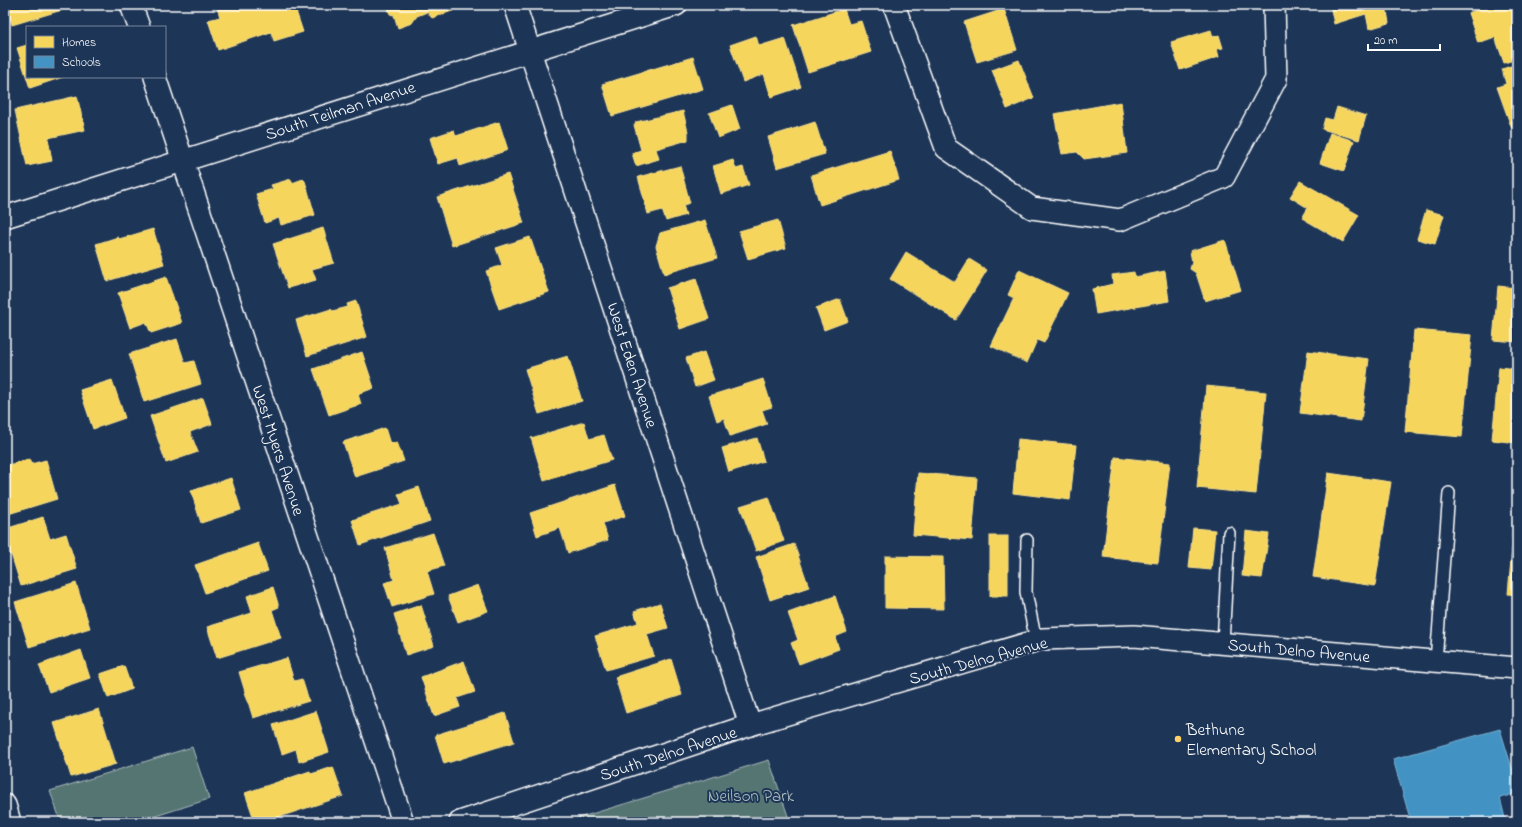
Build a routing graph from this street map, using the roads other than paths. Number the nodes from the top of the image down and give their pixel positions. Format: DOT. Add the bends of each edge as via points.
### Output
graph roads {
  1 [pos="131,5"];
  2 [pos="515,5"];
  3 [pos="676,5"];
  4 [pos="894,5"];
  5 [pos="1274,5"];
  6 [pos="138,26"];
  7 [pos="530,50"];
  8 [pos="155,78"];
  9 [pos="183,160"];
  10 [pos="5,217"];
  11 [pos="1449,493"];
  12 [pos="1229,533"];
  13 [pos="1027,540"];
  14 [pos="1036,641"];
  15 [pos="1223,643"];
  16 [pos="1436,661"];
  17 [pos="1517,668"];
  18 [pos="750,725"];
  19 [pos="5,805"];
  20 [pos="10,822"];
  21 [pos="403,822"];
  22 [pos="460,822"];
  1 -- 6 [label="street"];
  2 -- 7 [label="street, West Eden Avenue"];
  3 -- 7 [label="street, South Teilman Avenue"];
  4 -- 5 [label="street" via="946,148 1032,208 1120,220 1224,177 1276,79"];
  7 -- 9 [label="street, South Teilman Avenue"];
  7 -- 18 [label="street, West Eden Avenue"];
  8 -- 9 [label="street, West Myers Avenue"];
  9 -- 10 [label="street, South Teilman Avenue"];
  9 -- 21 [label="street, West Myers Avenue"];
  11 -- 16 [label="lane"];
  12 -- 15 [label="lane"];
  13 -- 14 [label="lane" via="1026,592"];
  14 -- 15 [label="street, South Delno Avenue" via="1134,636"];
  14 -- 18 [label="street, South Delno Avenue"];
  15 -- 16 [label="street, South Delno Avenue"];
  16 -- 17 [label="street, South Delno Avenue"];
  18 -- 22 [label="street, South Delno Avenue"];
  19 -- 20 [label="street"];
}
